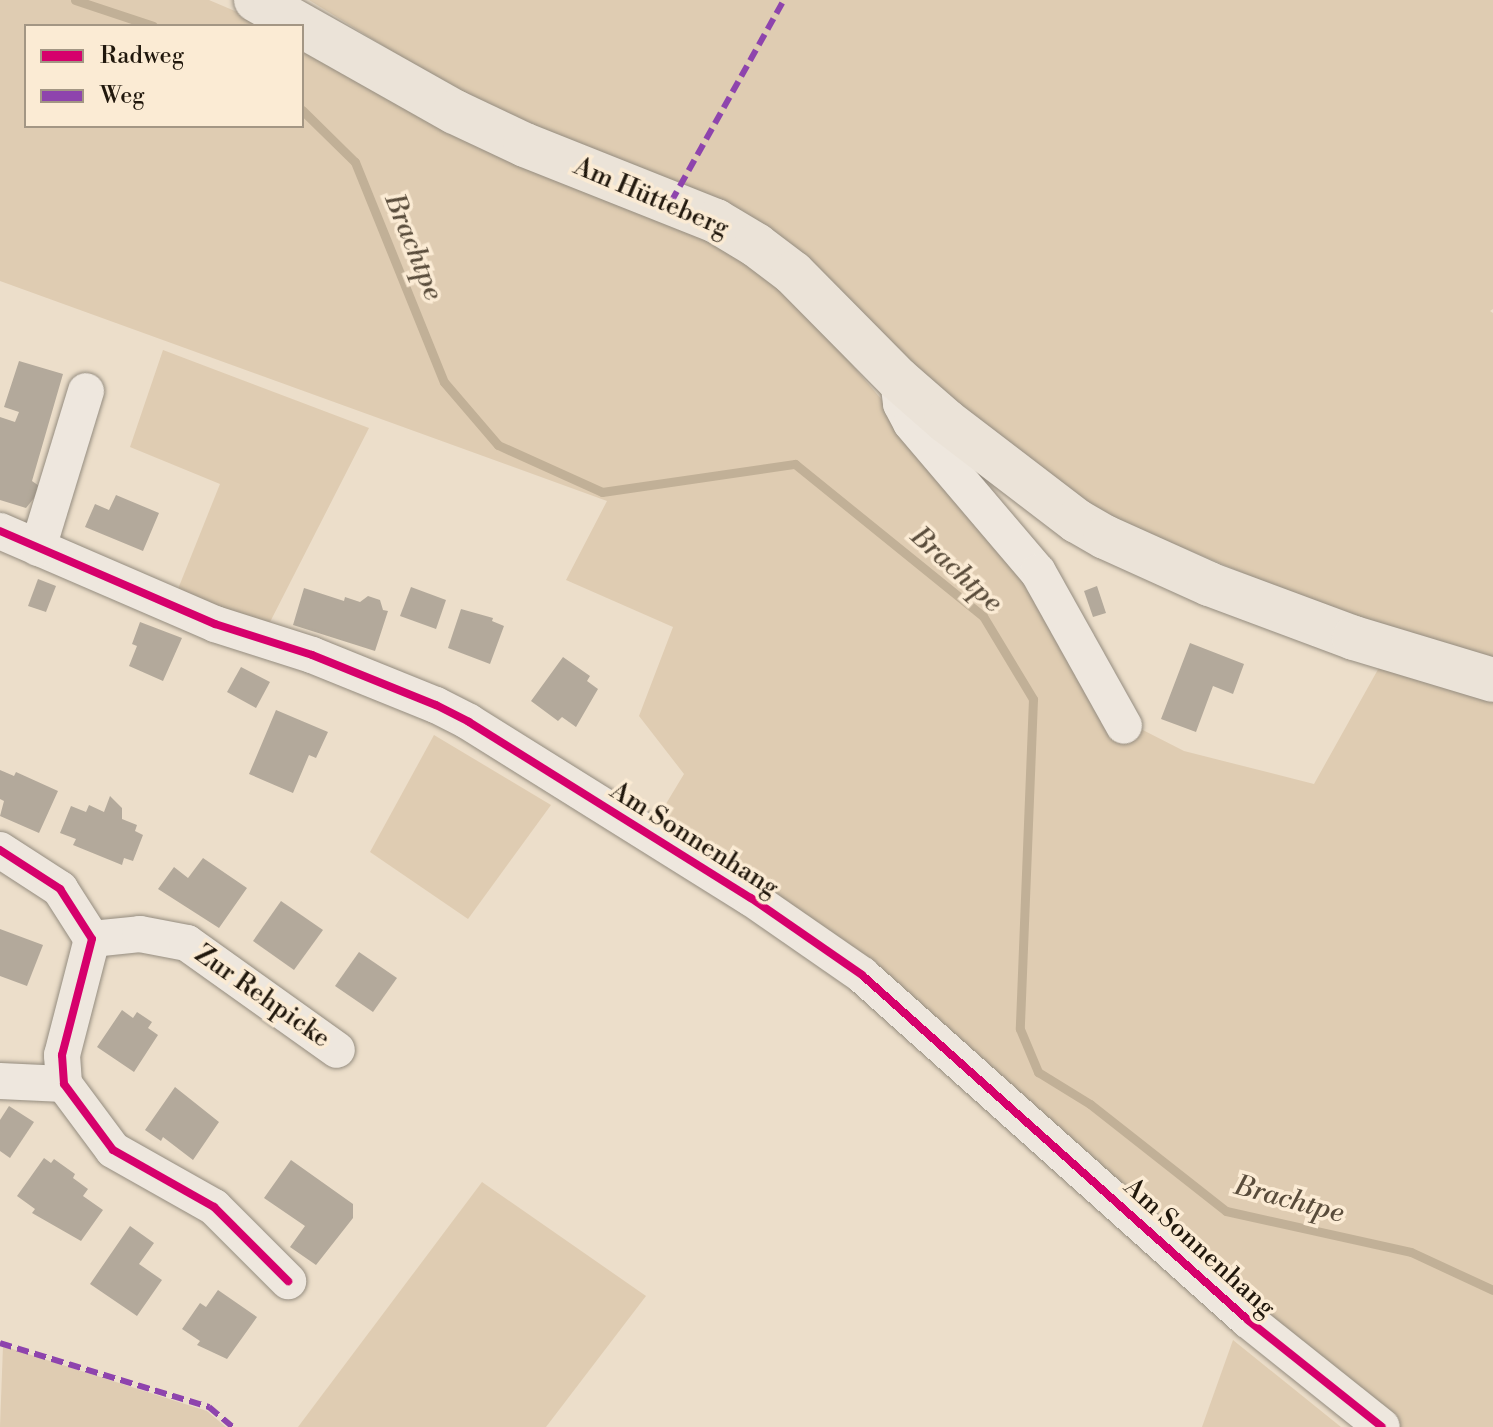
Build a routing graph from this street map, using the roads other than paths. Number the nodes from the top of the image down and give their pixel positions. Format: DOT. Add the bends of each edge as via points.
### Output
graph roads {
  1 [pos="256,0"];
  2 [pos="299,24"];
  3 [pos="304,27"];
  4 [pos="898,379"];
  5 [pos="86,391"];
  6 [pos="0,531"];
  7 [pos="38,548"];
  8 [pos="1493,680"];
  9 [pos="1124,726"];
  10 [pos="0,850"];
  11 [pos="92,939"];
  12 [pos="337,1050"];
  13 [pos="0,1081"];
  14 [pos="64,1084"];
  15 [pos="288,1281"];
  16 [pos="1382,1427"];
  1 -- 2 [label="main road, Am Hütteberg"];
  3 -- 4 [label="main road, Am Hütteberg" via="455,112 716,221 793,273"];
  4 -- 8 [label="main road, Am Hütteberg" via="1077,521 1209,584 1354,638"];
  4 -- 9 [label="street" via="901,404 911,423 1038,572"];
  5 -- 7 [label="street"];
  6 -- 7 [label="street, Am Sonnenhang"];
  7 -- 16 [label="street, Am Sonnenhang" via="215,624 312,655 436,705 751,898 862,975 1248,1320"];
  10 -- 11 [label="street" via="60,889"];
  11 -- 12 [label="street, Zur Rehpicke" via="140,934 187,943"];
  11 -- 14 [label="street" via="62,1055"];
  13 -- 14 [label="street"];
  14 -- 15 [label="street" via="113,1150 214,1207"];
}
